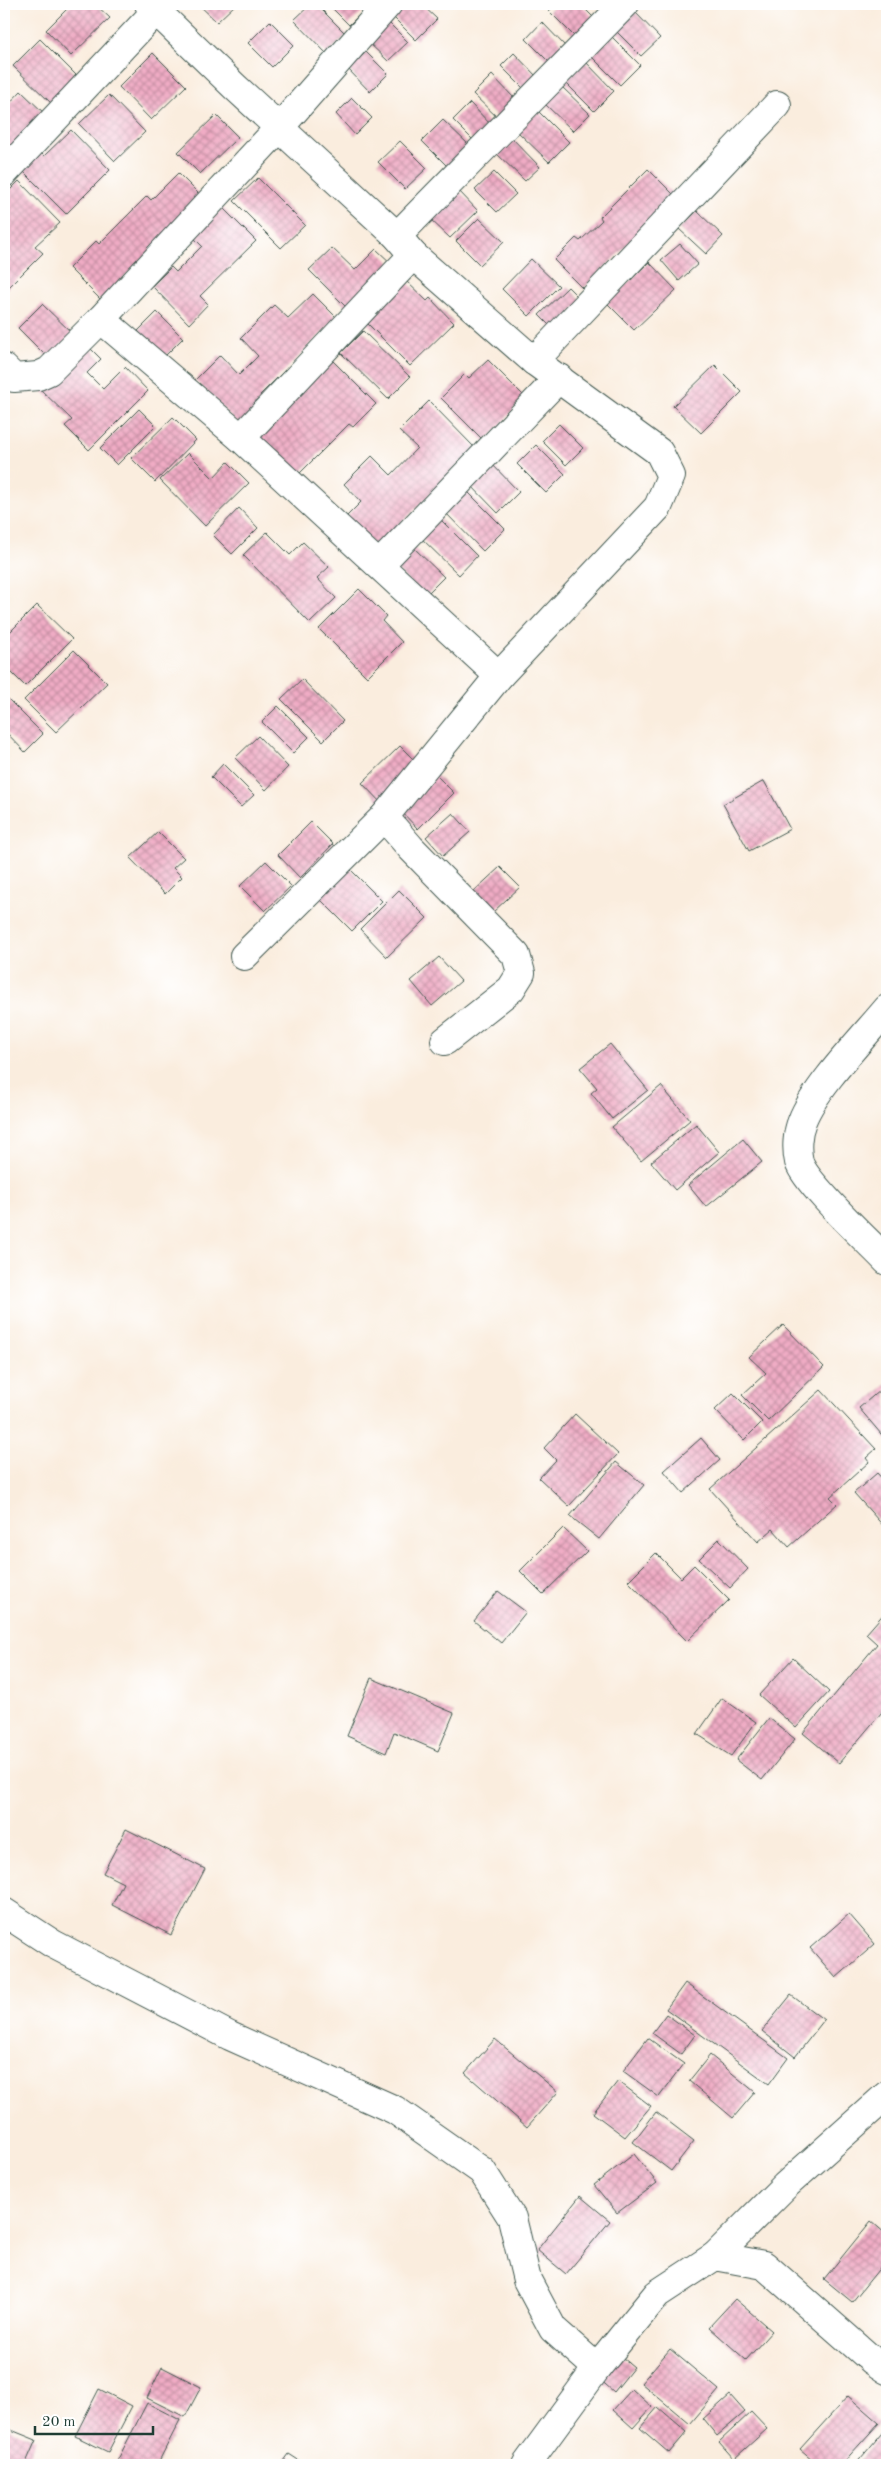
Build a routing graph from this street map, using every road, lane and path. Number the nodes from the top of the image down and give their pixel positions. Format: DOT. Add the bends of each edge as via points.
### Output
graph roads {
  1 [pos="388,4"];
  2 [pos="625,4"];
  3 [pos="152,8"];
  4 [pos="777,105"];
  5 [pos="280,127"];
  6 [pos="4,174"];
  7 [pos="405,246"];
  8 [pos="101,319"];
  9 [pos="534,361"];
  10 [pos="4,368"];
  11 [pos="558,378"];
  12 [pos="241,438"];
  13 [pos="379,565"];
  14 [pos="499,676"];
  15 [pos="384,817"];
  16 [pos="244,956"];
  17 [pos="887,1009"];
  18 [pos="445,1041"];
  19 [pos="887,1261"];
  20 [pos="4,1912"];
  21 [pos="887,2095"];
  22 [pos="715,2256"];
  23 [pos="597,2368"];
  24 [pos="887,2370"];
  25 [pos="526,2465"];
  1 -- 5 [label="street"];
  2 -- 7 [label="street"];
  3 -- 5 [label="street"];
  3 -- 6 [label="street"];
  4 -- 9 [label="street"];
  5 -- 7 [label="street"];
  5 -- 8 [label="street"];
  7 -- 9 [label="street"];
  7 -- 12 [label="street"];
  8 -- 10 [label="street" via="49,370 38,376 14,378"];
  8 -- 12 [label="street"];
  9 -- 11 [label="street"];
  11 -- 13 [label="street"];
  11 -- 14 [label="street" via="659,452 671,476 658,507"];
  12 -- 13 [label="street"];
  13 -- 14 [label="street"];
  14 -- 15 [label="street"];
  15 -- 16 [label="street"];
  15 -- 18 [label="street" via="516,955 521,973 511,989"];
  17 -- 19 [label="street" via="822,1087 802,1120 797,1142 799,1163 812,1183"];
  20 -- 23 [label="street" via="53,1944 230,2036 395,2110 482,2171 512,2218 527,2280 553,2329"];
  21 -- 22 [label="street" via="785,2186"];
  22 -- 23 [label="street" via="657,2294"];
  22 -- 24 [label="street" via="764,2265"];
  23 -- 25 [label="street"];
}
